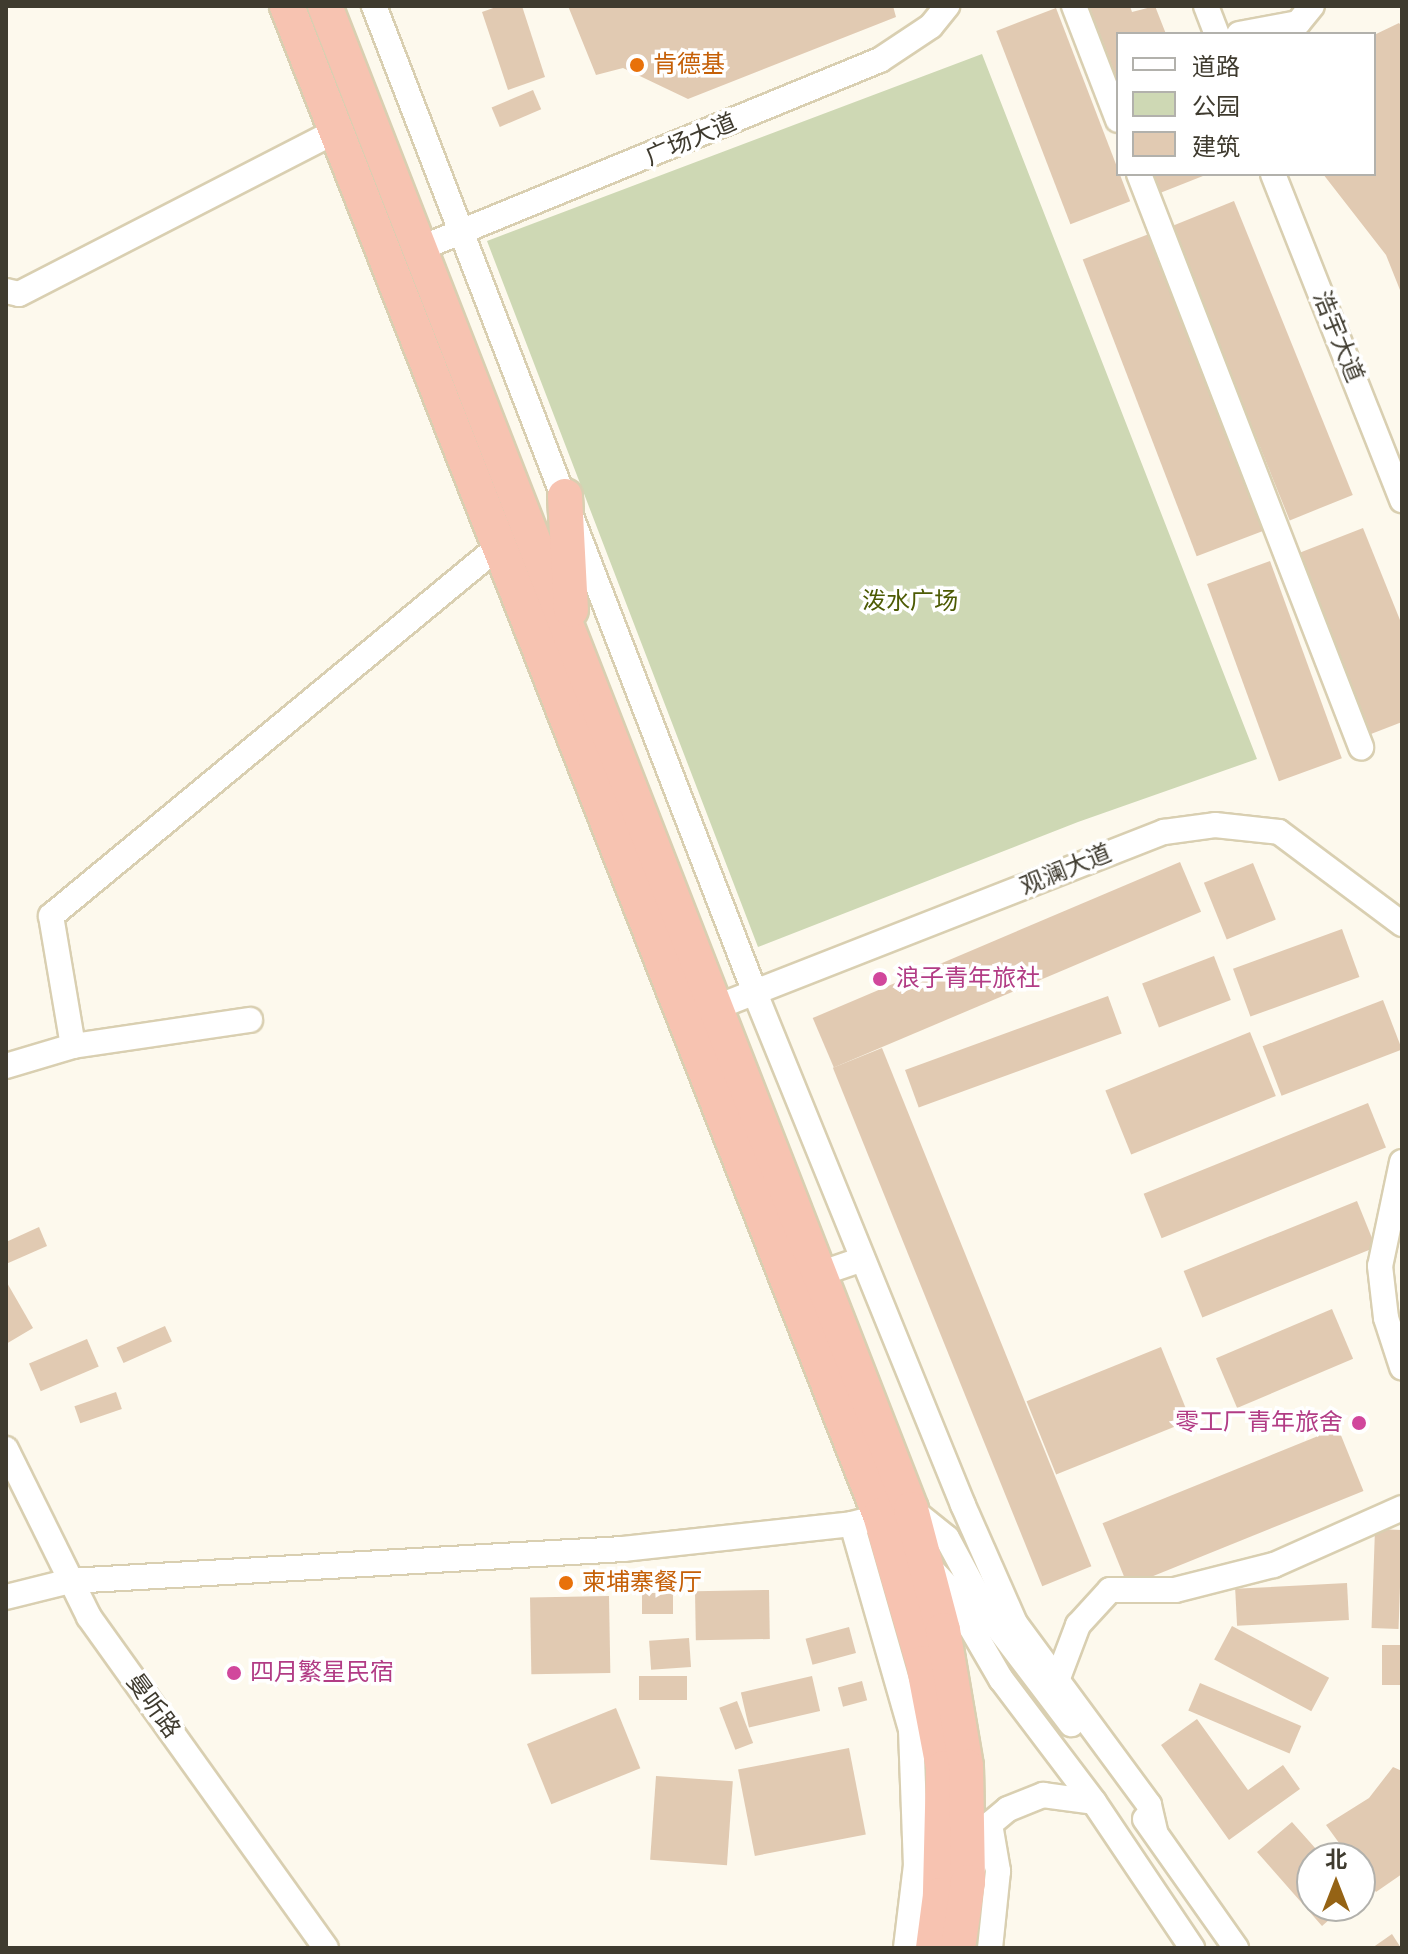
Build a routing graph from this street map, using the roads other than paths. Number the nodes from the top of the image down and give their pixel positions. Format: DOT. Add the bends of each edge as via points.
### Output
graph roads {
  1 [pos="287,6"];
  2 [pos="325,6"];
  3 [pos="374,6"];
  4 [pos="947,6"];
  5 [pos="1074,6"];
  6 [pos="1206,6"];
  7 [pos="1312,6"];
  8 [pos="1216,32"];
  9 [pos="1250,32"];
  10 [pos="1116,115"];
  11 [pos="336,131"];
  12 [pos="1140,176"];
  13 [pos="1274,176"];
  14 [pos="465,234"];
  15 [pos="419,249"];
  16 [pos="387,262"];
  17 [pos="6,291"];
  18 [pos="565,496"];
  19 [pos="1402,500"];
  20 [pos="499,546"];
  21 [pos="572,638"];
  22 [pos="1361,747"];
  23 [pos="1402,924"];
  24 [pos="755,993"];
  25 [pos="717,1007"];
  26 [pos="250,1020"];
  27 [pos="73,1046"];
  28 [pos="6,1066"];
  29 [pos="1402,1162"];
  30 [pos="863,1259"];
  31 [pos="819,1274"];
  32 [pos="1402,1367"];
  33 [pos="6,1449"];
  34 [pos="1402,1508"];
  35 [pos="881,1516"];
  36 [pos="926,1564"];
  37 [pos="70,1581"];
  38 [pos="6,1597"];
  39 [pos="1058,1678"];
  40 [pos="1094,1802"];
  41 [pos="990,1824"];
  42 [pos="1155,1832"];
  43 [pos="968,1882"];
  44 [pos="1231,1940"];
  45 [pos="326,1948"];
  46 [pos="906,1948"];
  47 [pos="933,1948"];
  48 [pos="958,1948"];
  49 [pos="990,1948"];
  50 [pos="1192,1948"];
  51 [pos="1201,1948"];
  1 -- 11 [label="highway"];
  2 -- 15 [label="highway"];
  3 -- 14 [label="street"];
  4 -- 14 [label="street, 广场大道" via="931,26 880,60"];
  5 -- 10 [label="street"];
  6 -- 8 [label="street"];
  7 -- 9 [label="street" via="1298,23"];
  11 -- 16 [label="highway"];
  11 -- 17 [label="street" via="19,294"];
  12 -- 22 [label="street"];
  13 -- 19 [label="street, 浩宇大道"];
  14 -- 15 [label="street, 广场大道"];
  14 -- 18 [label="street"];
  15 -- 16 [label="highway"];
  15 -- 21 [label="highway"];
  16 -- 20 [label="highway"];
  18 -- 21 [label="highway"];
  18 -- 24 [label="street"];
  20 -- 27 [label="street" via="51,916"];
  20 -- 35 [label="highway"];
  21 -- 25 [label="highway"];
  23 -- 24 [label="street, 观澜大道" via="1279,832 1215,825 1164,832"];
  24 -- 25 [label="street, 观澜大道"];
  24 -- 30 [label="street"];
  25 -- 31 [label="highway"];
  26 -- 27 [label="street"];
  27 -- 28 [label="street"];
  29 -- 32 [label="street" via="1380,1266 1386,1318"];
  30 -- 31 [label="street"];
  30 -- 39 [label="street" via="1015,1623"];
  31 -- 35 [label="highway"];
  33 -- 37 [label="street, 曼听路"];
  34 -- 39 [label="street" via="1274,1565 1175,1590 1110,1590 1078,1625"];
  35 -- 36 [label="highway"];
  35 -- 37 [label="street" via="623,1549"];
  35 -- 42 [label="street" via="947,1538 989,1616"];
  35 -- 46 [label="street" via="911,1730 916,1865"];
  35 -- 47 [label="highway" via="923,1663 943,1768 940,1895"];
  36 -- 40 [label="street" via="947,1586 1001,1679"];
  36 -- 43 [label="highway" via="966,1766"];
  37 -- 38 [label="street"];
  37 -- 45 [label="street, 曼听路" via="89,1617"];
  39 -- 42 [label="street" via="1149,1805"];
  40 -- 41 [label="street" via="1043,1795 1008,1809"];
  40 -- 50 [label="street"];
  41 -- 43 [label="street"];
  41 -- 49 [label="street" via="998,1871"];
  42 -- 44 [label="street"];
  43 -- 48 [label="highway"];
  44 -- 51 [label="street"];
}
